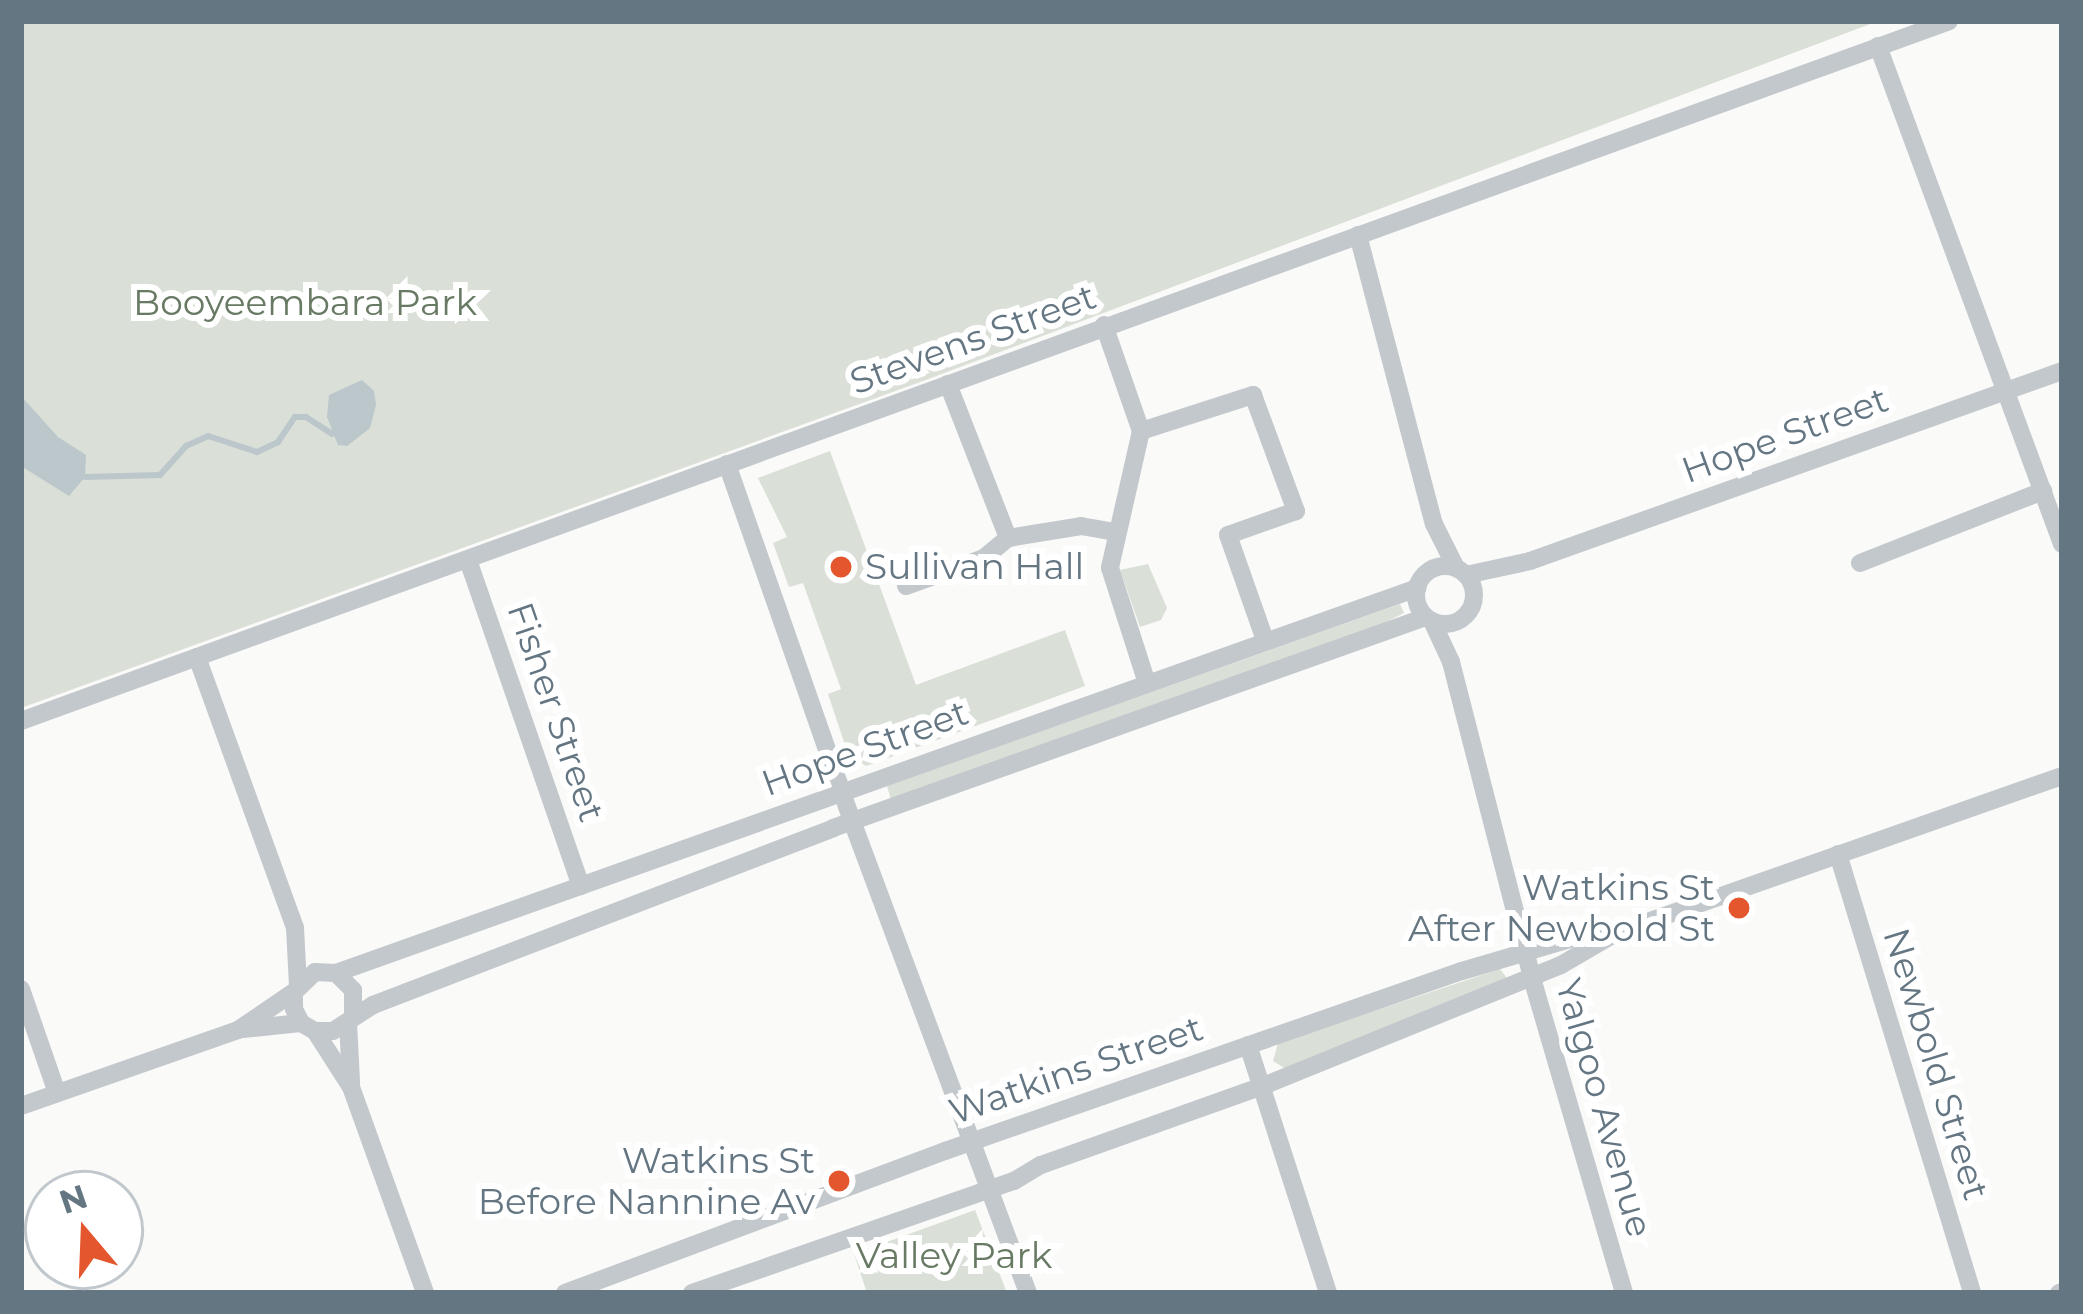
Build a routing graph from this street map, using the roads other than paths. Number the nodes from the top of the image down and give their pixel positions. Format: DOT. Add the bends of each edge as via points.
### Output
graph roads {
  1 [pos="1949,21"];
  2 [pos="1878,46"];
  3 [pos="1358,235"];
  4 [pos="1104,326"];
  5 [pos="2062,371"];
  6 [pos="948,384"];
  7 [pos="2007,391"];
  8 [pos="1141,431"];
  9 [pos="727,464"];
  10 [pos="2043,491"];
  11 [pos="1434,524"];
  12 [pos="1115,532"];
  13 [pos="1008,538"];
  14 [pos="2062,544"];
  15 [pos="468,560"];
  16 [pos="1530,562"];
  17 [pos="1859,563"];
  18 [pos="1433,569"];
  19 [pos="1461,572"];
  20 [pos="906,586"];
  21 [pos="1417,588"];
  22 [pos="1474,598"];
  23 [pos="1429,619"];
  24 [pos="1460,620"];
  25 [pos="1264,640"];
  26 [pos="197,657"];
  27 [pos="1451,662"];
  28 [pos="1147,683"];
  29 [pos="21,722"];
  30 [pos="2062,776"];
  31 [pos="842,790"];
  32 [pos="852,821"];
  33 [pos="1838,854"];
  34 [pos="581,886"];
  35 [pos="295,928"];
  36 [pos="1616,933"];
  37 [pos="1526,951"];
  38 [pos="331,972"];
  39 [pos="1532,978"];
  40 [pos="21,989"];
  41 [pos="296,989"];
  42 [pos="350,1018"];
  43 [pos="308,1027"];
  44 [pos="238,1030"];
  45 [pos="1248,1045"];
  46 [pos="1263,1086"];
  47 [pos="351,1087"];
  48 [pos="56,1093"];
  49 [pos="21,1106"];
  50 [pos="972,1142"];
  51 [pos="989,1188"];
  52 [pos="425,1293"];
  53 [pos="566,1293"];
  54 [pos="692,1293"];
  55 [pos="1028,1293"];
  56 [pos="1328,1293"];
  57 [pos="1624,1293"];
  58 [pos="1972,1293"];
  1 -- 2 [label="street, Stevens Street"];
  2 -- 3 [label="street, Stevens Street"];
  2 -- 7 [label="street"];
  3 -- 4 [label="street, Stevens Street"];
  3 -- 11 [label="street"];
  4 -- 6 [label="street, Stevens Street"];
  4 -- 8 [label="street"];
  5 -- 7 [label="street, Hope Street"];
  6 -- 9 [label="street, Stevens Street"];
  6 -- 13 [label="street"];
  7 -- 10 [label="street"];
  7 -- 16 [label="street, Hope Street"];
  8 -- 12 [label="street"];
  8 -- 25 [label="street" via="1253,395 1296,511 1228,535"];
  9 -- 15 [label="street, Stevens Street"];
  9 -- 31 [label="street"];
  10 -- 14 [label="street"];
  10 -- 17 [label="street"];
  11 -- 18 [label="street"];
  11 -- 19 [label="street"];
  12 -- 13 [label="street" via="1082,526"];
  12 -- 28 [label="street" via="1112,586"];
  13 -- 20 [label="street" via="984,558"];
  15 -- 26 [label="street, Stevens Street"];
  15 -- 34 [label="street, Fisher Street"];
  16 -- 19 [label="street, Hope Street"];
  16 -- 22 [label="street, Hope Street"];
  18 -- 19 [label="street"];
  18 -- 21 [label="street"];
  19 -- 22 [label="street"];
  21 -- 23 [label="street"];
  21 -- 25 [label="street, Hope Street"];
  22 -- 24 [label="street"];
  23 -- 24 [label="street"];
  23 -- 27 [label="street, Yalgoo Avenue"];
  23 -- 32 [label="street, Hope Street"];
  24 -- 27 [label="street, Yalgoo Avenue"];
  25 -- 28 [label="street, Hope Street"];
  26 -- 29 [label="street, Stevens Street"];
  26 -- 35 [label="street"];
  27 -- 37 [label="street, Yalgoo Avenue"];
  28 -- 31 [label="street, Hope Street"];
  30 -- 33 [label="street, Watkins Street"];
  31 -- 32 [label="street"];
  31 -- 34 [label="street, Hope Street"];
  32 -- 42 [label="street, Hope Street"];
  32 -- 50 [label="street"];
  33 -- 36 [label="street, Watkins Street"];
  33 -- 58 [label="street, Newbold Street"];
  34 -- 38 [label="street, Hope Street"];
  35 -- 38 [label="street"];
  35 -- 41 [label="street"];
  36 -- 37 [label="street, Watkins Street"];
  36 -- 39 [label="street, Watkins Street"];
  37 -- 39 [label="street, Yalgoo Avenue"];
  37 -- 45 [label="street, Watkins Street"];
  38 -- 41 [label="street"];
  38 -- 42 [label="street" via="353,990"];
  39 -- 46 [label="street, Watkins Street"];
  39 -- 57 [label="street, Yalgoo Avenue"];
  40 -- 48 [label="street"];
  41 -- 43 [label="street" via="294,1009"];
  41 -- 44 [label="street"];
  42 -- 43 [label="street" via="333,1031"];
  42 -- 47 [label="street"];
  43 -- 44 [label="street"];
  43 -- 47 [label="street"];
  44 -- 48 [label="street"];
  45 -- 46 [label="street"];
  45 -- 50 [label="street, Watkins Street"];
  46 -- 51 [label="street, Watkins Street"];
  46 -- 56 [label="street"];
  47 -- 52 [label="street"];
  48 -- 49 [label="street"];
  50 -- 51 [label="street"];
  50 -- 53 [label="street, Watkins Street"];
  51 -- 54 [label="street, Watkins Street"];
  51 -- 55 [label="street"];
}
